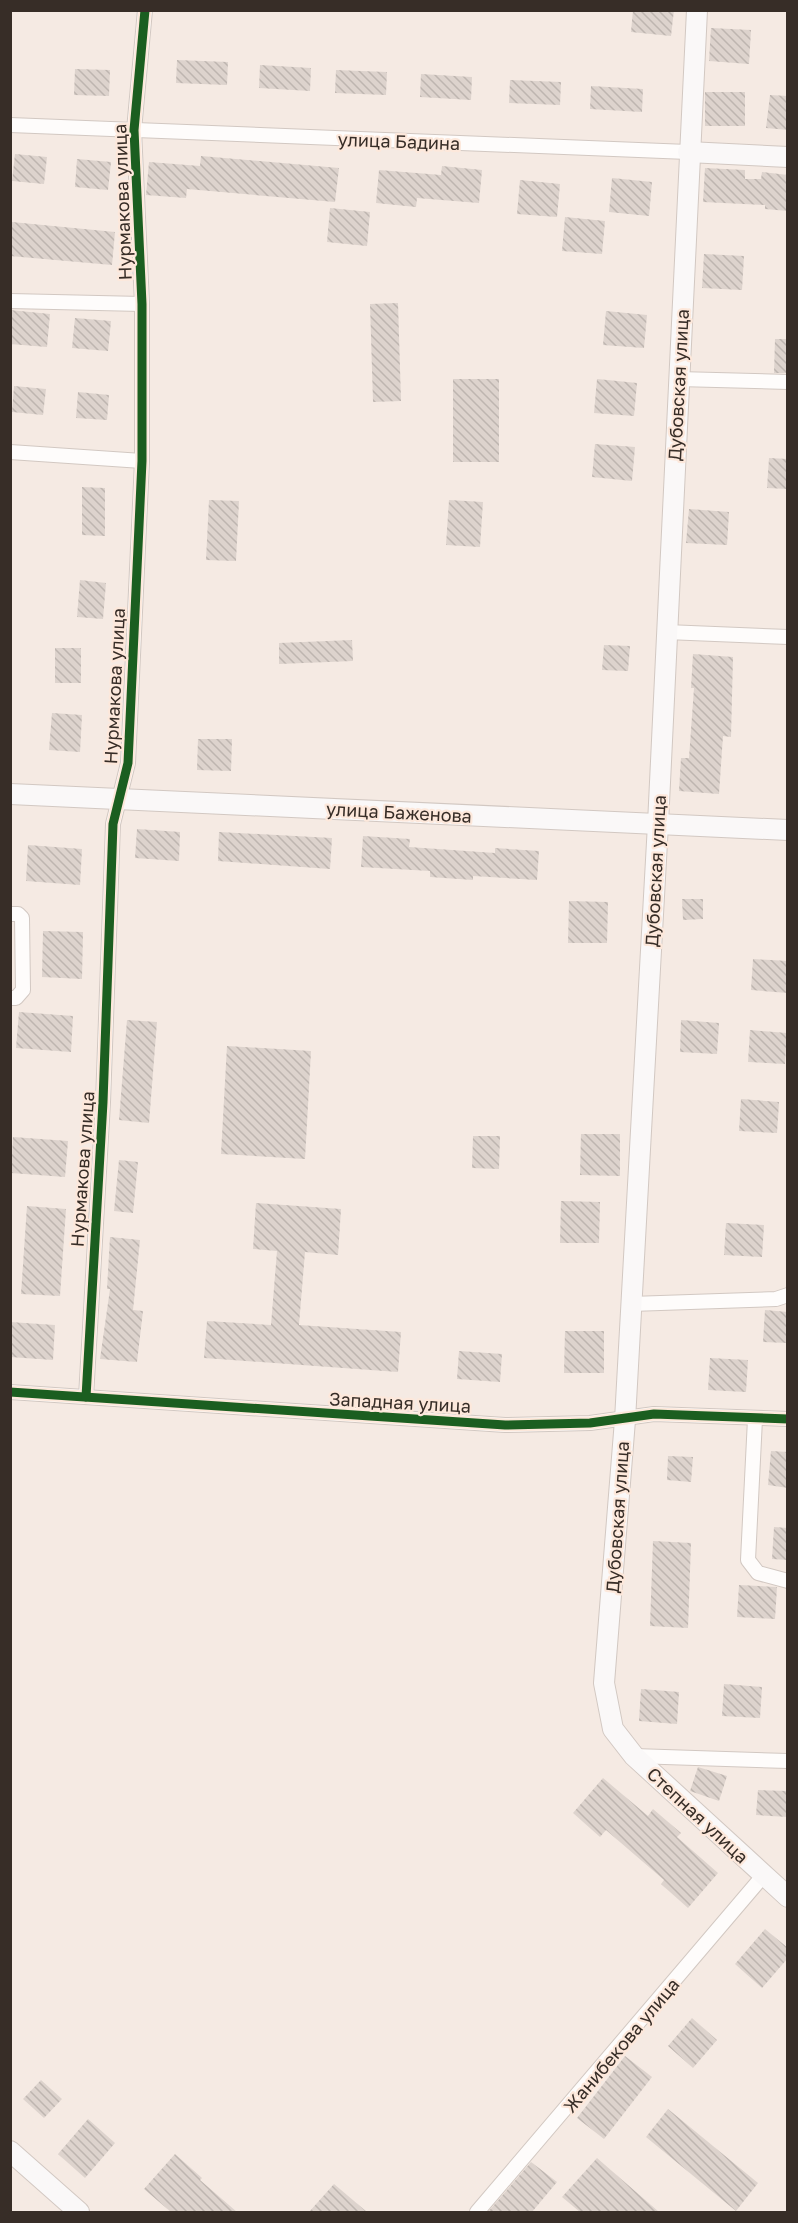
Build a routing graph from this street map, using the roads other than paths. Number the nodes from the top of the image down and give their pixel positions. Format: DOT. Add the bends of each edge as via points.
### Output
graph roads {
  1 [pos="145,10"];
  2 [pos="697,10"];
  3 [pos="10,125"];
  4 [pos="134,130"];
  5 [pos="688,152"];
  6 [pos="788,157"];
  7 [pos="10,301"];
  8 [pos="142,304"];
  9 [pos="678,379"];
  10 [pos="788,382"];
  11 [pos="10,452"];
  12 [pos="142,461"];
  13 [pos="666,632"];
  14 [pos="788,637"];
  15 [pos="10,795"];
  16 [pos="120,798"];
  17 [pos="658,824"];
  18 [pos="788,830"];
  19 [pos="10,914"];
  20 [pos="10,998"];
  21 [pos="788,1295"];
  22 [pos="631,1304"];
  23 [pos="10,1392"];
  24 [pos="86,1397"];
  25 [pos="755,1419"];
  26 [pos="788,1419"];
  27 [pos="625,1420"];
  28 [pos="788,1581"];
  29 [pos="613,1729"];
  30 [pos="634,1756"];
  31 [pos="788,1761"];
  32 [pos="763,1876"];
  33 [pos="788,1897"];
  34 [pos="10,2151"];
  35 [pos="79,2212"];
  36 [pos="477,2212"];
  1 -- 4 [label="street, Нурмакова улица"];
  2 -- 5 [label="main road, Дубовская улица"];
  3 -- 4 [label="street, улица Бадина"];
  4 -- 5 [label="street, улица Бадина"];
  4 -- 8 [label="street, Нурмакова улица"];
  5 -- 6 [label="main road, улица Бадина"];
  5 -- 9 [label="main road, Дубовская улица"];
  7 -- 8 [label="street"];
  8 -- 12 [label="street, Нурмакова улица"];
  9 -- 10 [label="street"];
  9 -- 13 [label="main road, Дубовская улица"];
  11 -- 12 [label="street"];
  12 -- 16 [label="street, Нурмакова улица" via="128,763"];
  13 -- 14 [label="street"];
  13 -- 17 [label="main road, Дубовская улица"];
  15 -- 16 [label="main road, улица Баженова"];
  16 -- 17 [label="main road, улица Баженова"];
  16 -- 24 [label="street, Нурмакова улица" via="113,824 103,1102"];
  17 -- 18 [label="main road, улица Баженова"];
  17 -- 22 [label="main road, Дубовская улица"];
  19 -- 20 [label="street" via="22,918 23,990 16,998"];
  21 -- 22 [label="street" via="777,1299"];
  22 -- 27 [label="main road, Дубовская улица"];
  23 -- 24 [label="street, Западная улица"];
  24 -- 27 [label="street, Западная улица" via="505,1425"];
  25 -- 26 [label="street, Западная улица"];
  25 -- 27 [label="street, Западная улица" via="654,1414"];
  25 -- 28 [label="street" via="748,1560 758,1573"];
  27 -- 29 [label="main road, Дубовская улица" via="604,1683"];
  29 -- 30 [label="main road, Степная улица"];
  30 -- 31 [label="street"];
  30 -- 32 [label="main road, Степная улица"];
  32 -- 33 [label="main road, Степная улица"];
  32 -- 36 [label="street, Жанибекова улица"];
  34 -- 35 [label="main road"];
}
